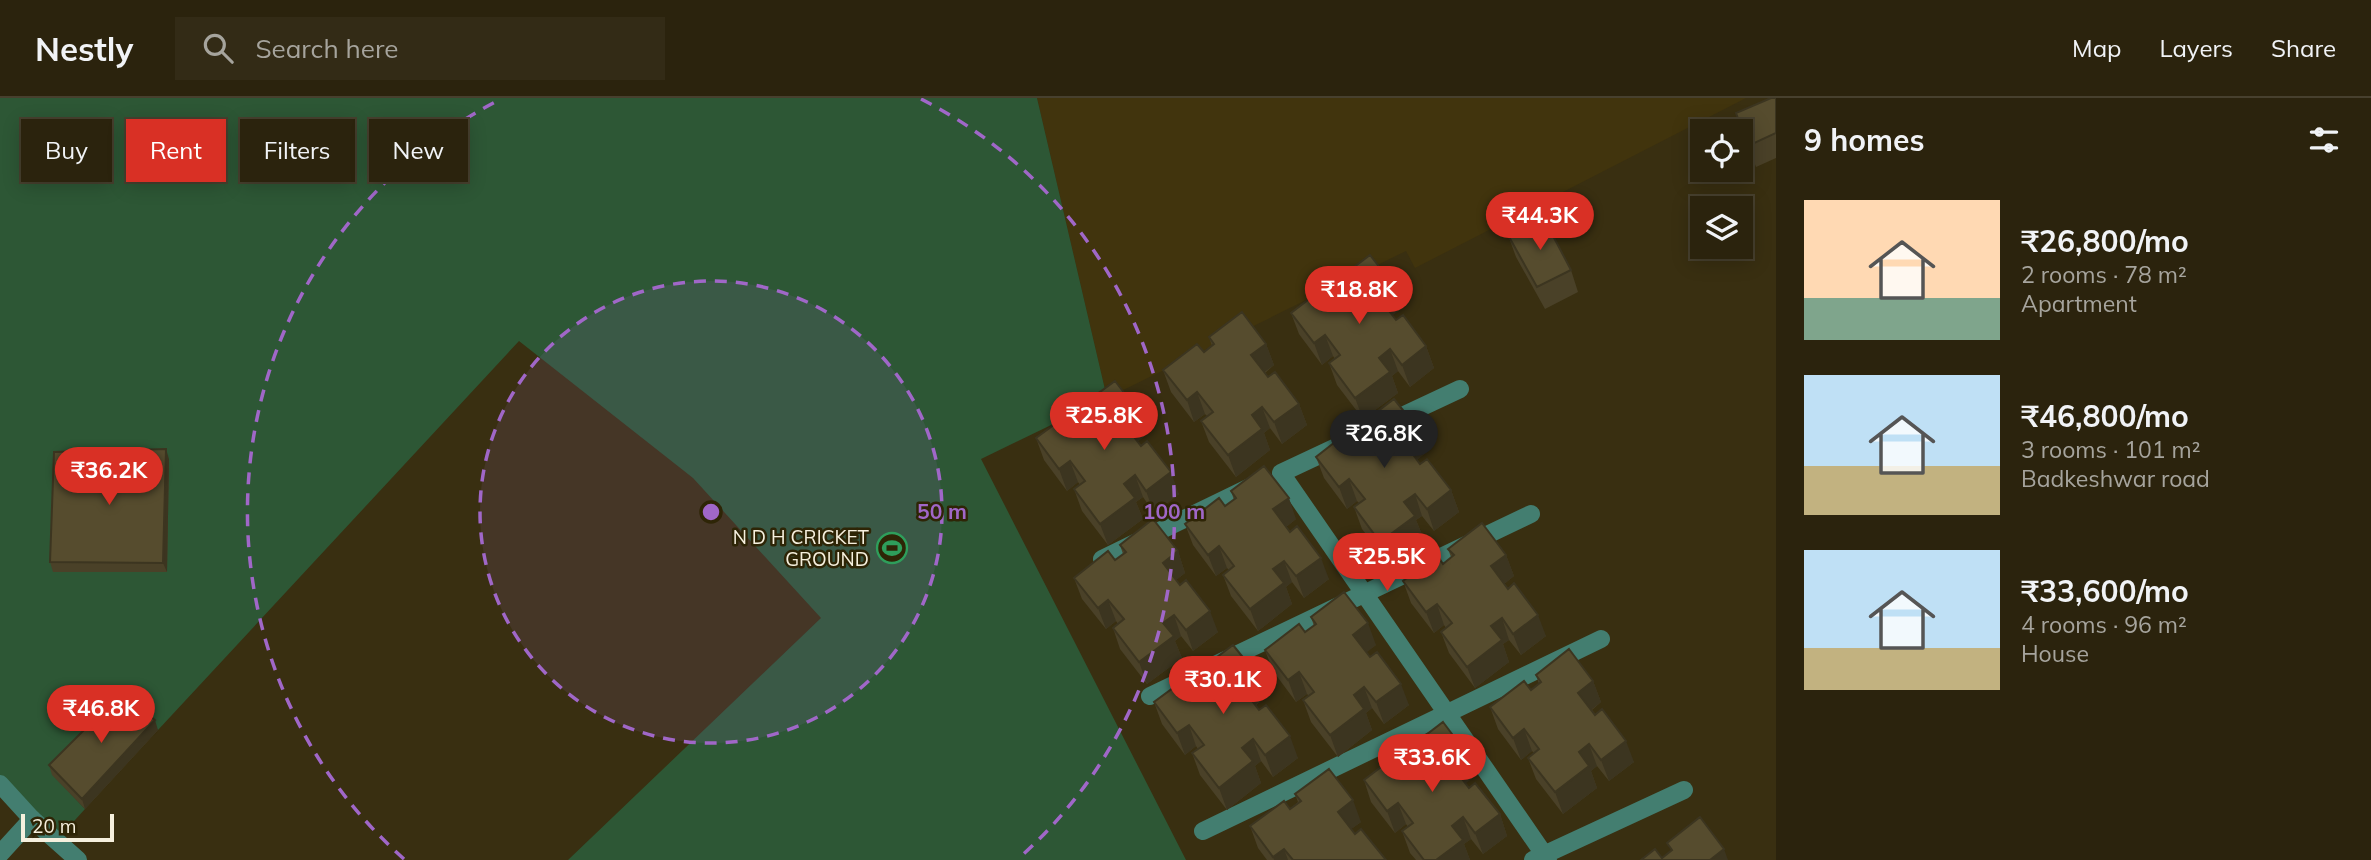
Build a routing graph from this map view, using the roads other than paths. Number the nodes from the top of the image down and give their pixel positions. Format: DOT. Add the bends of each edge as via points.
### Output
graph roads {
  1 [pos="1460,389"];
  2 [pos="1281,473"];
  3 [pos="1531,514"];
  4 [pos="1102,559"];
  5 [pos="1365,595"];
  6 [pos="1601,639"];
  7 [pos="1150,696"];
  8 [pos="1447,713"];
  9 [pos="0,784"];
  10 [pos="1684,790"];
  11 [pos="32,819"];
  12 [pos="1203,831"];
  13 [pos="0,854"];
  14 [pos="1542,858"];
  15 [pos="78,860"];
  1 -- 2 [label="street"];
  2 -- 4 [label="street"];
  2 -- 5 [label="street"];
  3 -- 5 [label="street"];
  5 -- 7 [label="street"];
  5 -- 8 [label="street"];
  6 -- 8 [label="street"];
  8 -- 12 [label="street"];
  8 -- 14 [label="street"];
  9 -- 11 [label="street"];
  10 -- 14 [label="street"];
  11 -- 13 [label="street"];
  11 -- 15 [label="street"];
}
